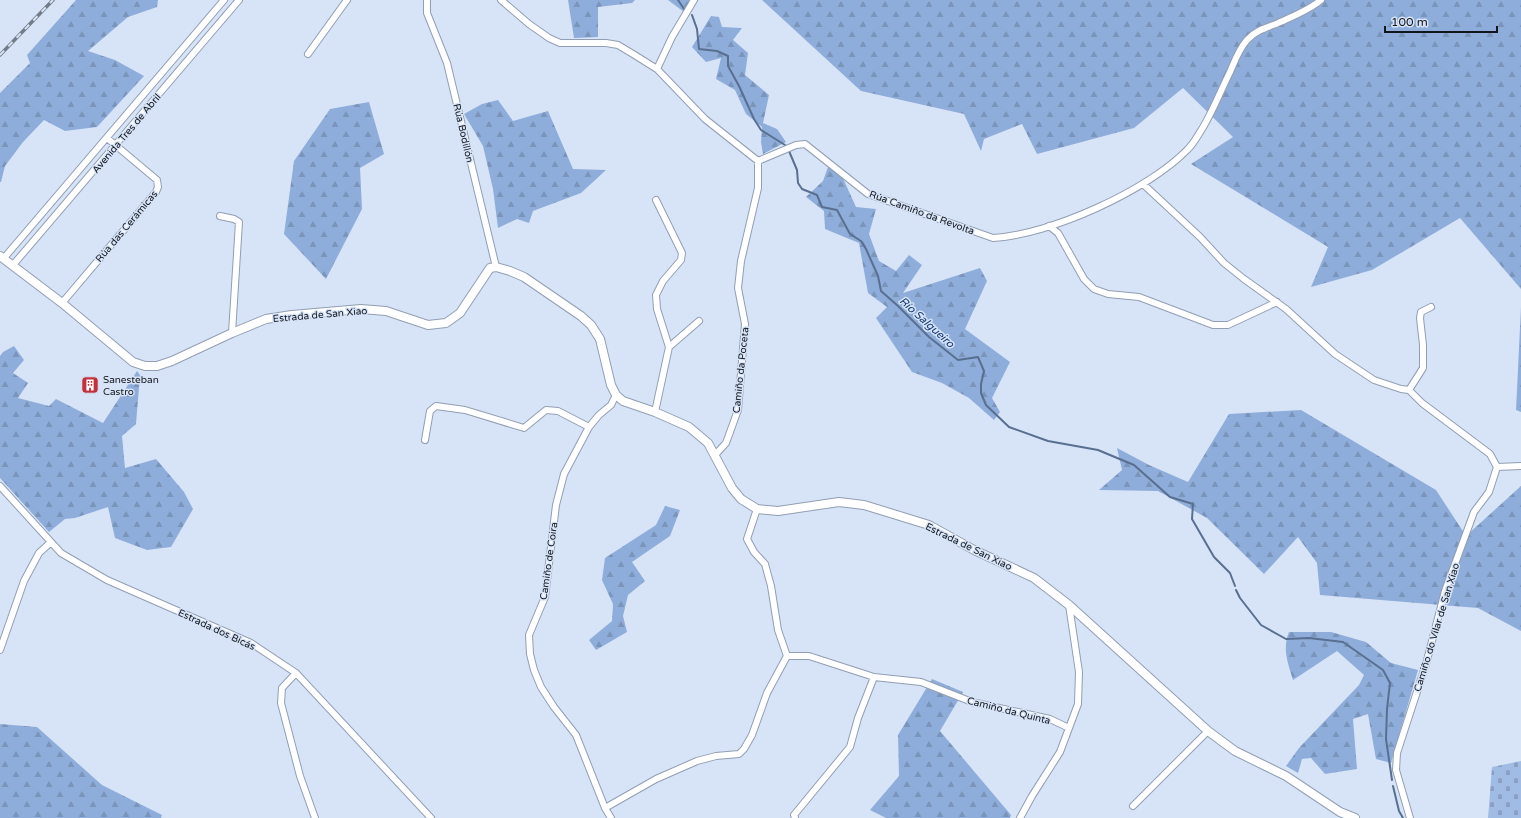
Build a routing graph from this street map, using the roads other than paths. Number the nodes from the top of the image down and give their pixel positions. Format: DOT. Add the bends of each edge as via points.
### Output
graph roads {
  1 [pos="224,0"];
  2 [pos="239,0"];
  3 [pos="347,0"];
  4 [pos="427,0"];
  5 [pos="501,0"];
  6 [pos="694,0"];
  7 [pos="1321,0"];
  8 [pos="308,54"];
  9 [pos="657,69"];
  10 [pos="107,138"];
  11 [pos="116,144"];
  12 [pos="758,161"];
  13 [pos="1143,184"];
  14 [pos="656,200"];
  15 [pos="220,216"];
  16 [pos="1049,226"];
  17 [pos="2,257"];
  18 [pos="13,265"];
  19 [pos="496,267"];
  20 [pos="62,302"];
  21 [pos="1277,302"];
  22 [pos="1431,307"];
  23 [pos="699,321"];
  24 [pos="232,333"];
  25 [pos="669,347"];
  26 [pos="1409,390"];
  27 [pos="616,394"];
  28 [pos="655,412"];
  29 [pos="589,427"];
  30 [pos="425,440"];
  31 [pos="715,455"];
  32 [pos="1521,466"];
  33 [pos="1497,467"];
  34 [pos="0,486"];
  35 [pos="757,509"];
  36 [pos="51,542"];
  37 [pos="1069,605"];
  38 [pos="0,650"];
  39 [pos="787,656"];
  40 [pos="296,673"];
  41 [pos="874,677"];
  42 [pos="1069,728"];
  43 [pos="1208,731"];
  44 [pos="1133,806"];
  45 [pos="605,808"];
  46 [pos="316,818"];
  47 [pos="431,818"];
  48 [pos="611,818"];
  49 [pos="795,818"];
  50 [pos="1020,818"];
  51 [pos="1355,818"];
  52 [pos="1410,818"];
  1 -- 10 [label="street, Avenida Tres de Abril"];
  2 -- 11 [label="street, Avenida Tres de Abril"];
  3 -- 8 [label="street"];
  4 -- 19 [label="street, Rúa Bodillón" via="427,13 447,63"];
  5 -- 9 [label="street" via="528,24 560,43 618,45"];
  6 -- 9 [label="street"];
  7 -- 13 [label="street, Rúa Camiño da Revolta" via="1312,7 1256,32 1248,39 1238,52 1203,127 1189,148"];
  9 -- 12 [label="street" via="706,119"];
  10 -- 11 [label="street, Rúa das Cerámicas"];
  10 -- 17 [label="street, Avenida Tres de Abril"];
  11 -- 18 [label="street, Avenida Tres de Abril"];
  11 -- 20 [label="street, Rúa das Cerámicas" via="157,180 158,187"];
  12 -- 16 [label="street, Rúa Camiño da Revolta" via="804,144 868,194 993,238"];
  12 -- 31 [label="street, Camiño da Poceta" via="758,188 740,261 738,288 745,324 738,410 726,443"];
  13 -- 16 [label="street, Rúa Camiño da Revolta" via="1088,211"];
  13 -- 21 [label="street" via="1200,237 1224,264"];
  14 -- 25 [label="street" via="682,253 681,260 663,281 656,295 656,309"];
  15 -- 24 [label="street" via="234,218 239,222"];
  16 -- 21 [label="street" via="1058,233 1084,279 1094,289 1108,294 1139,297 1213,325 1228,325"];
  17 -- 18 [label="street, Estrada de San Xiao"];
  18 -- 20 [label="street, Estrada de San Xiao"];
  19 -- 24 [label="street, Estrada de San Xiao" via="490,268 460,312 446,323 428,325 386,311 361,309 266,319"];
  19 -- 27 [label="street" via="524,277 591,325 600,339 611,385"];
  20 -- 24 [label="street, Estrada de San Xiao" via="133,362 145,366 157,366 172,361"];
  21 -- 26 [label="street" via="1335,354 1374,380"];
  22 -- 26 [label="street" via="1421,312 1423,368"];
  23 -- 25 [label="street"];
  25 -- 28 [label="street"];
  26 -- 33 [label="street" via="1422,403 1490,454"];
  27 -- 28 [label="street, Estrada de San Xiao" via="623,401"];
  27 -- 29 [label="street, Camiño de Coira" via="611,405"];
  28 -- 31 [label="street, Estrada de San Xiao" via="689,427 708,443"];
  29 -- 30 [label="street" via="558,411 546,410 524,428 465,410 436,406 430,411"];
  29 -- 45 [label="street, Camiño de Coira" via="564,474 557,499 545,597 529,635 530,654 541,687 576,735"];
  31 -- 35 [label="street, Estrada de San Xiao" via="732,488 741,499"];
  32 -- 33 [label="street"];
  33 -- 52 [label="street, Camiño do Vilar de San Xiao" via="1489,492 1474,512 1445,591 1426,664 1397,753 1396,770"];
  34 -- 36 [label="street, Estrada dos Bicás"];
  35 -- 37 [label="street, Estrada de San Xiao" via="778,511 839,502 864,504 929,525 974,550 1034,578"];
  35 -- 39 [label="street" via="747,539 765,564 778,630"];
  36 -- 38 [label="street" via="40,553 24,581"];
  36 -- 40 [label="street, Estrada dos Bicás" via="61,553 107,580 251,643"];
  37 -- 42 [label="street" via="1079,672 1078,704"];
  37 -- 43 [label="street, Estrada de San Xiao"];
  39 -- 41 [label="street, Camiño da Quinta" via="809,656"];
  39 -- 45 [label="street" via="767,693 752,735 739,754 716,756 697,762 656,779"];
  40 -- 46 [label="street" via="282,688 281,703 300,776"];
  40 -- 47 [label="street, Estrada dos Bicás"];
  41 -- 42 [label="street, Camiño da Quinta" via="922,682 972,702 1050,719"];
  41 -- 49 [label="street" via="850,747 794,815"];
  42 -- 50 [label="street" via="1060,752"];
  43 -- 44 [label="street"];
  43 -- 51 [label="street, Estrada de San Xiao" via="1235,751 1286,776 1340,812"];
  45 -- 48 [label="street, Camiño de Coira"];
}
